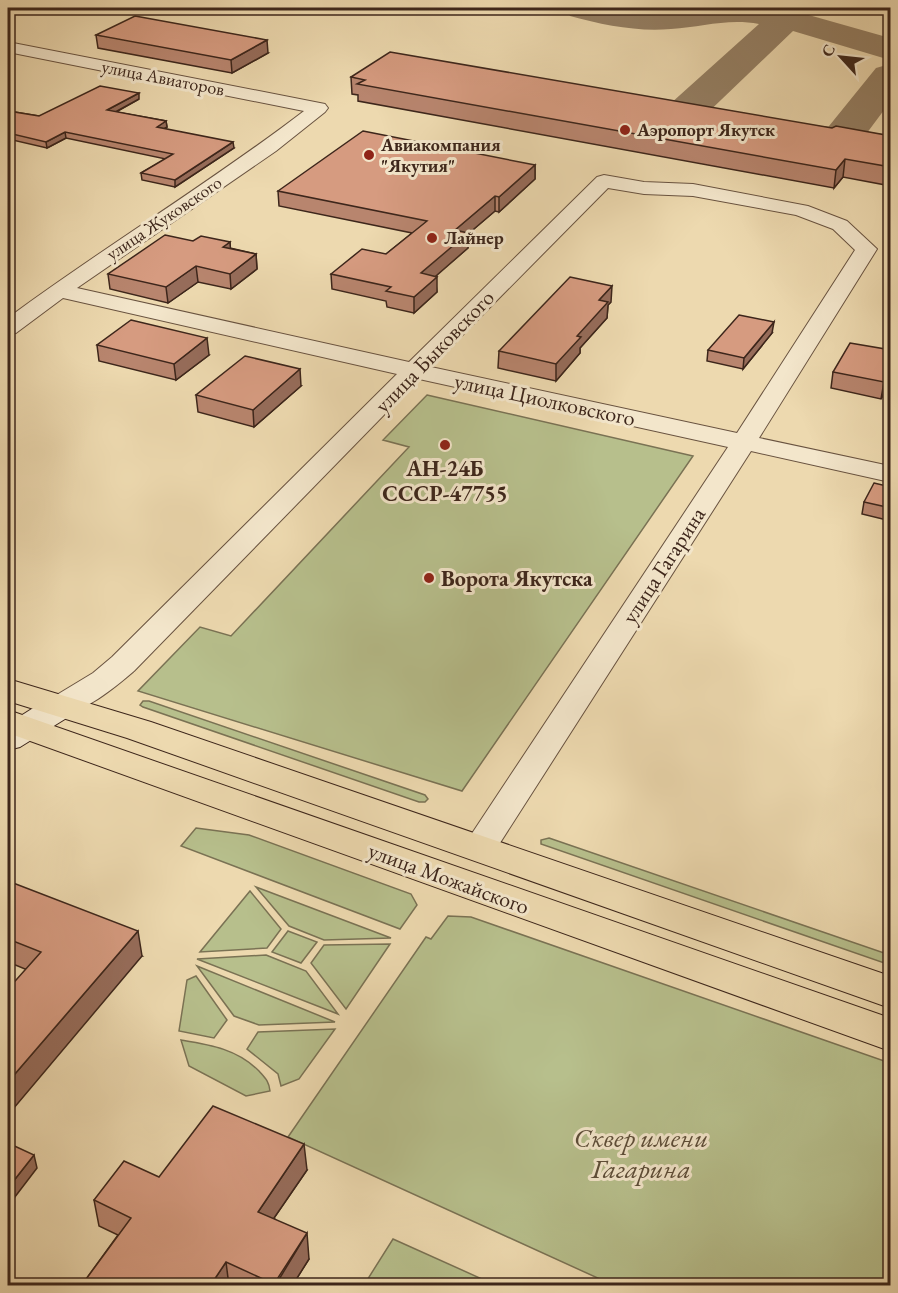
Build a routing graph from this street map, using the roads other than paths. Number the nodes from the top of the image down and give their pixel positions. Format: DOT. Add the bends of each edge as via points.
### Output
graph roads {
  1 [pos="8,47"];
  2 [pos="319,108"];
  3 [pos="866,249"];
  4 [pos="59,290"];
  5 [pos="8,328"];
  6 [pos="415,371"];
  7 [pos="744,442"];
  8 [pos="891,474"];
  9 [pos="8,690"];
  10 [pos="61,706"];
  11 [pos="15,729"];
  12 [pos="479,849"];
  13 [pos="457,881"];
  14 [pos="891,992"];
  15 [pos="891,1035"];
  1 -- 2 [label="street, улица Авиаторов"];
  2 -- 4 [label="street, улица Жуковского" via="269,147"];
  3 -- 6 [label="street, улица Быковского" via="840,225 801,210 693,190 604,181"];
  3 -- 7 [label="street, улица Гагарина"];
  4 -- 5 [label="street, улица Жуковского"];
  4 -- 6 [label="street, улица Циолковского"];
  6 -- 7 [label="street, улица Циолковского"];
  6 -- 10 [label="street, улица Быковского" via="123,664"];
  7 -- 8 [label="street, улица Циолковского"];
  7 -- 12 [label="street, улица Гагарина"];
  9 -- 10 [label="main road, улица Можайского"];
  10 -- 11 [label="street"];
  10 -- 12 [label="main road, улица Можайского"];
  11 -- 13 [label="main road, улица Можайского"];
  12 -- 13 [label="main road, улица Гагарина"];
  12 -- 14 [label="main road, улица Можайского"];
  13 -- 15 [label="main road, улица Можайского"];
}
